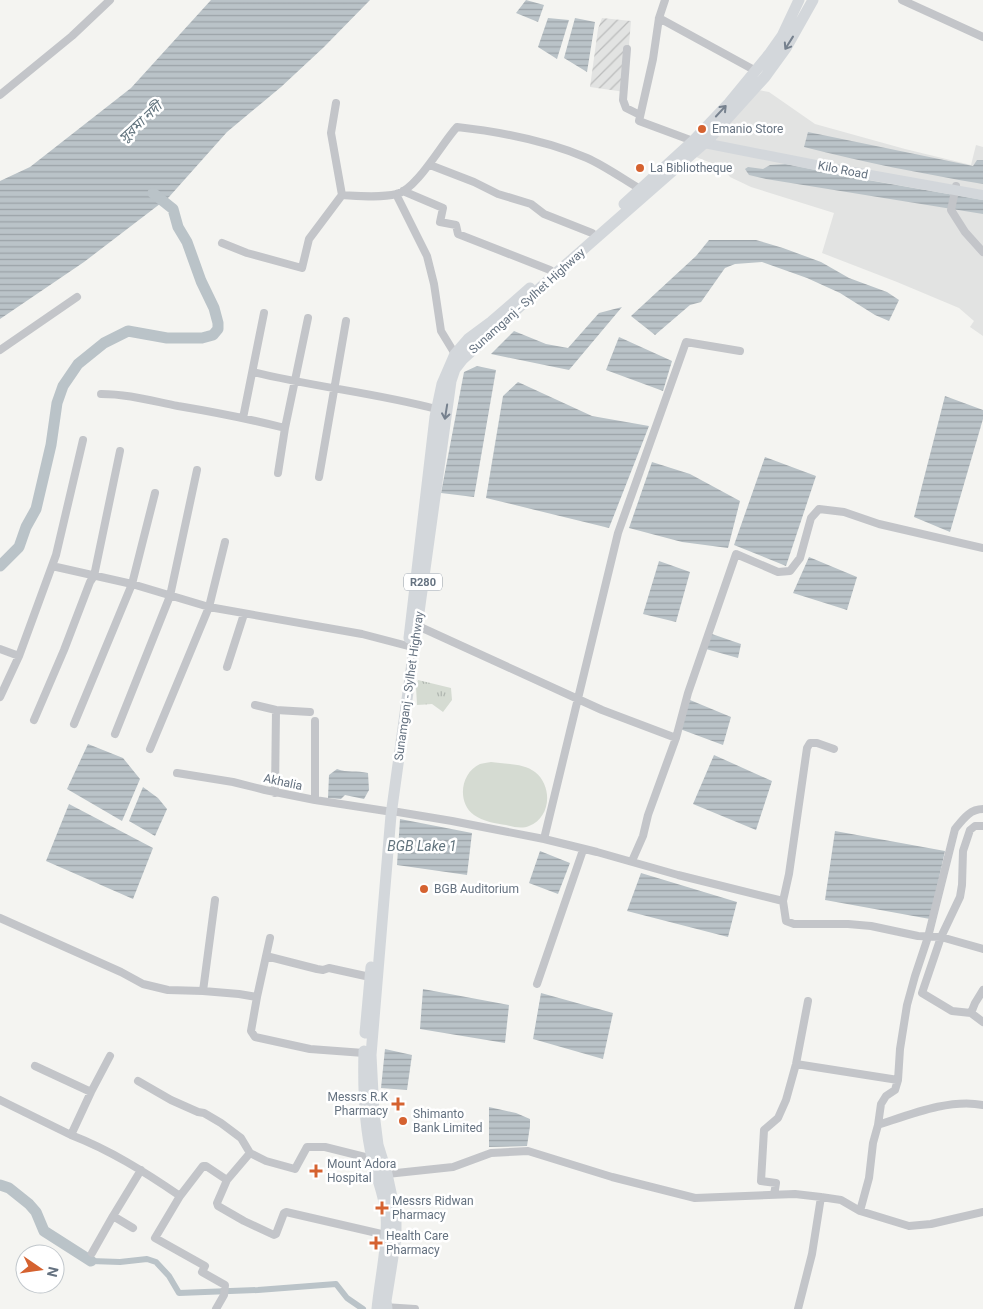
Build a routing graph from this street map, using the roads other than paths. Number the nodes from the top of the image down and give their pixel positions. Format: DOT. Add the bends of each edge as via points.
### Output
graph roads {
  1 [pos="110,0"];
  2 [pos="665,0"];
  3 [pos="799,0"];
  4 [pos="813,0"];
  5 [pos="902,0"];
  6 [pos="658,18"];
  7 [pos="983,38"];
  8 [pos="627,49"];
  9 [pos="756,71"];
  10 [pos="0,96"];
  11 [pos="336,104"];
  12 [pos="640,115"];
  13 [pos="702,141"];
  14 [pos="430,165"];
  15 [pos="955,188"];
  16 [pos="640,189"];
  17 [pos="983,190"];
  18 [pos="400,193"];
  19 [pos="342,195"];
  20 [pos="983,195"];
  21 [pos="592,233"];
  22 [pos="222,243"];
  23 [pos="983,252"];
  24 [pos="550,270"];
  25 [pos="77,296"];
  26 [pos="264,313"];
  27 [pos="308,318"];
  28 [pos="346,321"];
  29 [pos="0,350"];
  30 [pos="740,351"];
  31 [pos="455,354"];
  32 [pos="253,372"];
  33 [pos="294,382"];
  34 [pos="334,389"];
  35 [pos="101,394"];
  36 [pos="436,409"];
  37 [pos="243,418"];
  38 [pos="285,428"];
  39 [pos="83,440"];
  40 [pos="120,451"];
  41 [pos="197,470"];
  42 [pos="278,473"];
  43 [pos="319,477"];
  44 [pos="155,493"];
  45 [pos="226,542"];
  46 [pos="983,548"];
  47 [pos="52,566"];
  48 [pos="94,576"];
  49 [pos="132,584"];
  50 [pos="170,596"];
  51 [pos="209,607"];
  52 [pos="244,614"];
  53 [pos="418,626"];
  54 [pos="408,646"];
  55 [pos="0,649"];
  56 [pos="19,656"];
  57 [pos="226,667"];
  58 [pos="0,697"];
  59 [pos="579,699"];
  60 [pos="255,705"];
  61 [pos="276,710"];
  62 [pos="310,712"];
  63 [pos="34,720"];
  64 [pos="315,721"];
  65 [pos="74,724"];
  66 [pos="115,734"];
  67 [pos="676,738"];
  68 [pos="150,749"];
  69 [pos="834,749"];
  70 [pos="177,773"];
  71 [pos="274,793"];
  72 [pos="315,800"];
  73 [pos="983,808"];
  74 [pos="389,811"];
  75 [pos="983,826"];
  76 [pos="544,839"];
  77 [pos="583,850"];
  78 [pos="632,861"];
  79 [pos="215,900"];
  80 [pos="783,902"];
  81 [pos="0,918"];
  82 [pos="928,937"];
  83 [pos="941,937"];
  84 [pos="270,938"];
  85 [pos="983,949"];
  86 [pos="266,956"];
  87 [pos="370,977"];
  88 [pos="537,984"];
  89 [pos="983,990"];
  90 [pos="203,991"];
  91 [pos="256,997"];
  92 [pos="808,1000"];
  93 [pos="971,1013"];
  94 [pos="983,1022"];
  95 [pos="364,1053"];
  96 [pos="110,1056"];
  97 [pos="796,1064"];
  98 [pos="35,1066"];
  99 [pos="898,1080"];
  100 [pos="138,1081"];
  101 [pos="90,1092"];
  102 [pos="0,1101"];
  103 [pos="983,1105"];
  104 [pos="878,1125"];
  105 [pos="71,1135"];
  106 [pos="250,1153"];
  107 [pos="372,1158"];
  108 [pos="141,1170"];
  109 [pos="387,1174"];
  110 [pos="227,1180"];
  111 [pos="774,1195"];
  112 [pos="180,1196"];
  113 [pos="821,1196"];
  114 [pos="860,1211"];
  115 [pos="983,1212"];
  116 [pos="113,1216"];
  117 [pos="133,1228"];
  118 [pos="391,1236"];
  119 [pos="92,1253"];
  120 [pos="382,1308"];
  121 [pos="216,1309"];
  122 [pos="415,1309"];
  123 [pos="798,1309"];
  1 -- 10 [label="street"];
  2 -- 6 [label="street"];
  3 -- 9 [label="main road, Sunamganj - Sylhet Highway / R280" via="782,36"];
  4 -- 13 [label="main road, Sunamganj - Sylhet Highway / R280, one-way" via="765,77"];
  5 -- 7 [label="street"];
  6 -- 9 [label="street"];
  6 -- 12 [label="street" via="653,59"];
  8 -- 12 [label="street" via="623,100 626,108"];
  13 -- 9 [label="main road, Sunamganj - Sylhet Highway / R280, one-way"];
  11 -- 19 [label="street" via="331,133"];
  12 -- 13 [label="street" via="640,121"];
  13 -- 15 [label="street, Kilo Road"];
  13 -- 16 [label="main road, Sunamganj - Sylhet Highway / R280"];
  13 -- 53 [label="main road, Sunamganj - Sylhet Highway / R280, one-way" via="455,369 442,437"];
  14 -- 16 [label="street" via="457,127 494,131 588,158"];
  14 -- 18 [label="street"];
  14 -- 21 [label="street" via="498,194 531,204 544,214"];
  15 -- 17 [label="street, Kilo Road"];
  15 -- 20 [label="street, Kilo Road"];
  15 -- 23 [label="street" via="953,213"];
  16 -- 21 [label="main road, Sunamganj - Sylhet Highway / R280"];
  18 -- 19 [label="street" via="364,197"];
  18 -- 24 [label="street" via="443,208 440,222 456,225 458,234"];
  18 -- 31 [label="street" via="427,256 441,331"];
  19 -- 22 [label="street" via="310,239 302,268"];
  21 -- 24 [label="main road, Sunamganj - Sylhet Highway / R280"];
  24 -- 31 [label="main road, Sunamganj - Sylhet Highway / R280" via="468,339"];
  25 -- 29 [label="street"];
  26 -- 32 [label="street"];
  27 -- 33 [label="street"];
  28 -- 34 [label="street"];
  30 -- 59 [label="street" via="686,342 618,533"];
  31 -- 36 [label="main road, Sunamganj - Sylhet Highway / R280"];
  32 -- 33 [label="street"];
  32 -- 37 [label="street"];
  33 -- 34 [label="street"];
  33 -- 38 [label="street"];
  34 -- 36 [label="street" via="378,394"];
  34 -- 43 [label="street"];
  35 -- 37 [label="street" via="121,394"];
  36 -- 54 [label="main road, Sunamganj - Sylhet Highway / R280"];
  37 -- 38 [label="street"];
  38 -- 42 [label="street"];
  39 -- 47 [label="street"];
  40 -- 48 [label="street"];
  41 -- 50 [label="street"];
  44 -- 49 [label="street"];
  45 -- 51 [label="street"];
  46 -- 67 [label="street" via="879,524 844,512 819,509 811,518 800,558 790,571 778,572 736,554"];
  47 -- 48 [label="street"];
  47 -- 56 [label="street"];
  48 -- 49 [label="street"];
  48 -- 63 [label="street"];
  49 -- 50 [label="street"];
  49 -- 65 [label="street"];
  50 -- 51 [label="street"];
  50 -- 66 [label="street"];
  51 -- 52 [label="street"];
  51 -- 68 [label="street"];
  52 -- 54 [label="street" via="362,634"];
  52 -- 57 [label="street"];
  53 -- 59 [label="street"];
  53 -- 74 [label="main road, Sunamganj - Sylhet Highway / R280"];
  54 -- 74 [label="main road, Sunamganj - Sylhet Highway / R280"];
  55 -- 56 [label="street"];
  56 -- 58 [label="street"];
  59 -- 67 [label="street"];
  59 -- 76 [label="street"];
  60 -- 61 [label="street"];
  61 -- 62 [label="street"];
  61 -- 71 [label="street"];
  64 -- 72 [label="street"];
  67 -- 78 [label="street"];
  69 -- 80 [label="street" via="817,743 810,743 807,748 790,874"];
  70 -- 71 [label="street, Akhalia"];
  71 -- 72 [label="street, Akhalia"];
  72 -- 74 [label="street, Akhalia"];
  73 -- 82 [label="street" via="964,817 955,829"];
  74 -- 76 [label="street, Akhalia"];
  74 -- 87 [label="main road, Sunamganj - Sylhet Highway / R280"];
  74 -- 109 [label="main road, Sunamganj - Sylhet Highway / R280" via="371,1055 374,1113"];
  75 -- 83 [label="street" via="970,830 965,842 960,897"];
  76 -- 77 [label="street, Akhalia"];
  77 -- 78 [label="street, Akhalia"];
  77 -- 88 [label="street"];
  78 -- 80 [label="street, Akhalia"];
  79 -- 90 [label="street"];
  80 -- 82 [label="street" via="786,921 794,924 871,926"];
  81 -- 90 [label="street" via="143,984 168,990"];
  82 -- 83 [label="street"];
  82 -- 99 [label="street" via="907,1005"];
  83 -- 85 [label="street"];
  83 -- 93 [label="street" via="922,993 952,1011"];
  84 -- 86 [label="street"];
  86 -- 87 [label="street"];
  86 -- 91 [label="street"];
  87 -- 95 [label="main road, Sunamganj - Sylhet Highway / R280"];
  89 -- 93 [label="street"];
  90 -- 91 [label="street"];
  91 -- 95 [label="street" via="251,1031 255,1037 310,1049"];
  92 -- 97 [label="street"];
  93 -- 94 [label="street"];
  95 -- 107 [label="main road, Sunamganj - Sylhet Highway / R280" via="365,1112"];
  96 -- 101 [label="street"];
  97 -- 99 [label="street"];
  97 -- 111 [label="street" via="778,1118 764,1130 761,1181 776,1183"];
  98 -- 101 [label="street"];
  99 -- 104 [label="street" via="895,1090 886,1096 882,1104"];
  100 -- 106 [label="street" via="221,1123 241,1138"];
  101 -- 105 [label="street"];
  102 -- 105 [label="street"];
  103 -- 104 [label="street" via="936,1107"];
  104 -- 114 [label="street"];
  105 -- 108 [label="street"];
  106 -- 107 [label="street" via="266,1161 295,1168 307,1147 325,1147"];
  106 -- 110 [label="street"];
  107 -- 118 [label="main road, Sunamganj - Sylhet Highway / R280"];
  108 -- 112 [label="street"];
  108 -- 116 [label="street"];
  109 -- 111 [label="street" via="453,1167 491,1153 528,1151 695,1198"];
  109 -- 118 [label="main road, Sunamganj - Sylhet Highway / R280" via="396,1216"];
  110 -- 112 [label="street" via="204,1166"];
  110 -- 118 [label="street" via="218,1206 274,1235 286,1212"];
  111 -- 113 [label="street"];
  112 -- 121 [label="street" via="155,1238 205,1266 202,1272 225,1284 224,1295"];
  113 -- 114 [label="street" via="841,1200"];
  113 -- 123 [label="street" via="812,1254"];
  114 -- 115 [label="street" via="909,1226"];
  116 -- 117 [label="street"];
  116 -- 119 [label="street"];
  118 -- 120 [label="main road, Sunamganj - Sylhet Highway / R280" via="386,1301"];
  120 -- 122 [label="street"];
}
